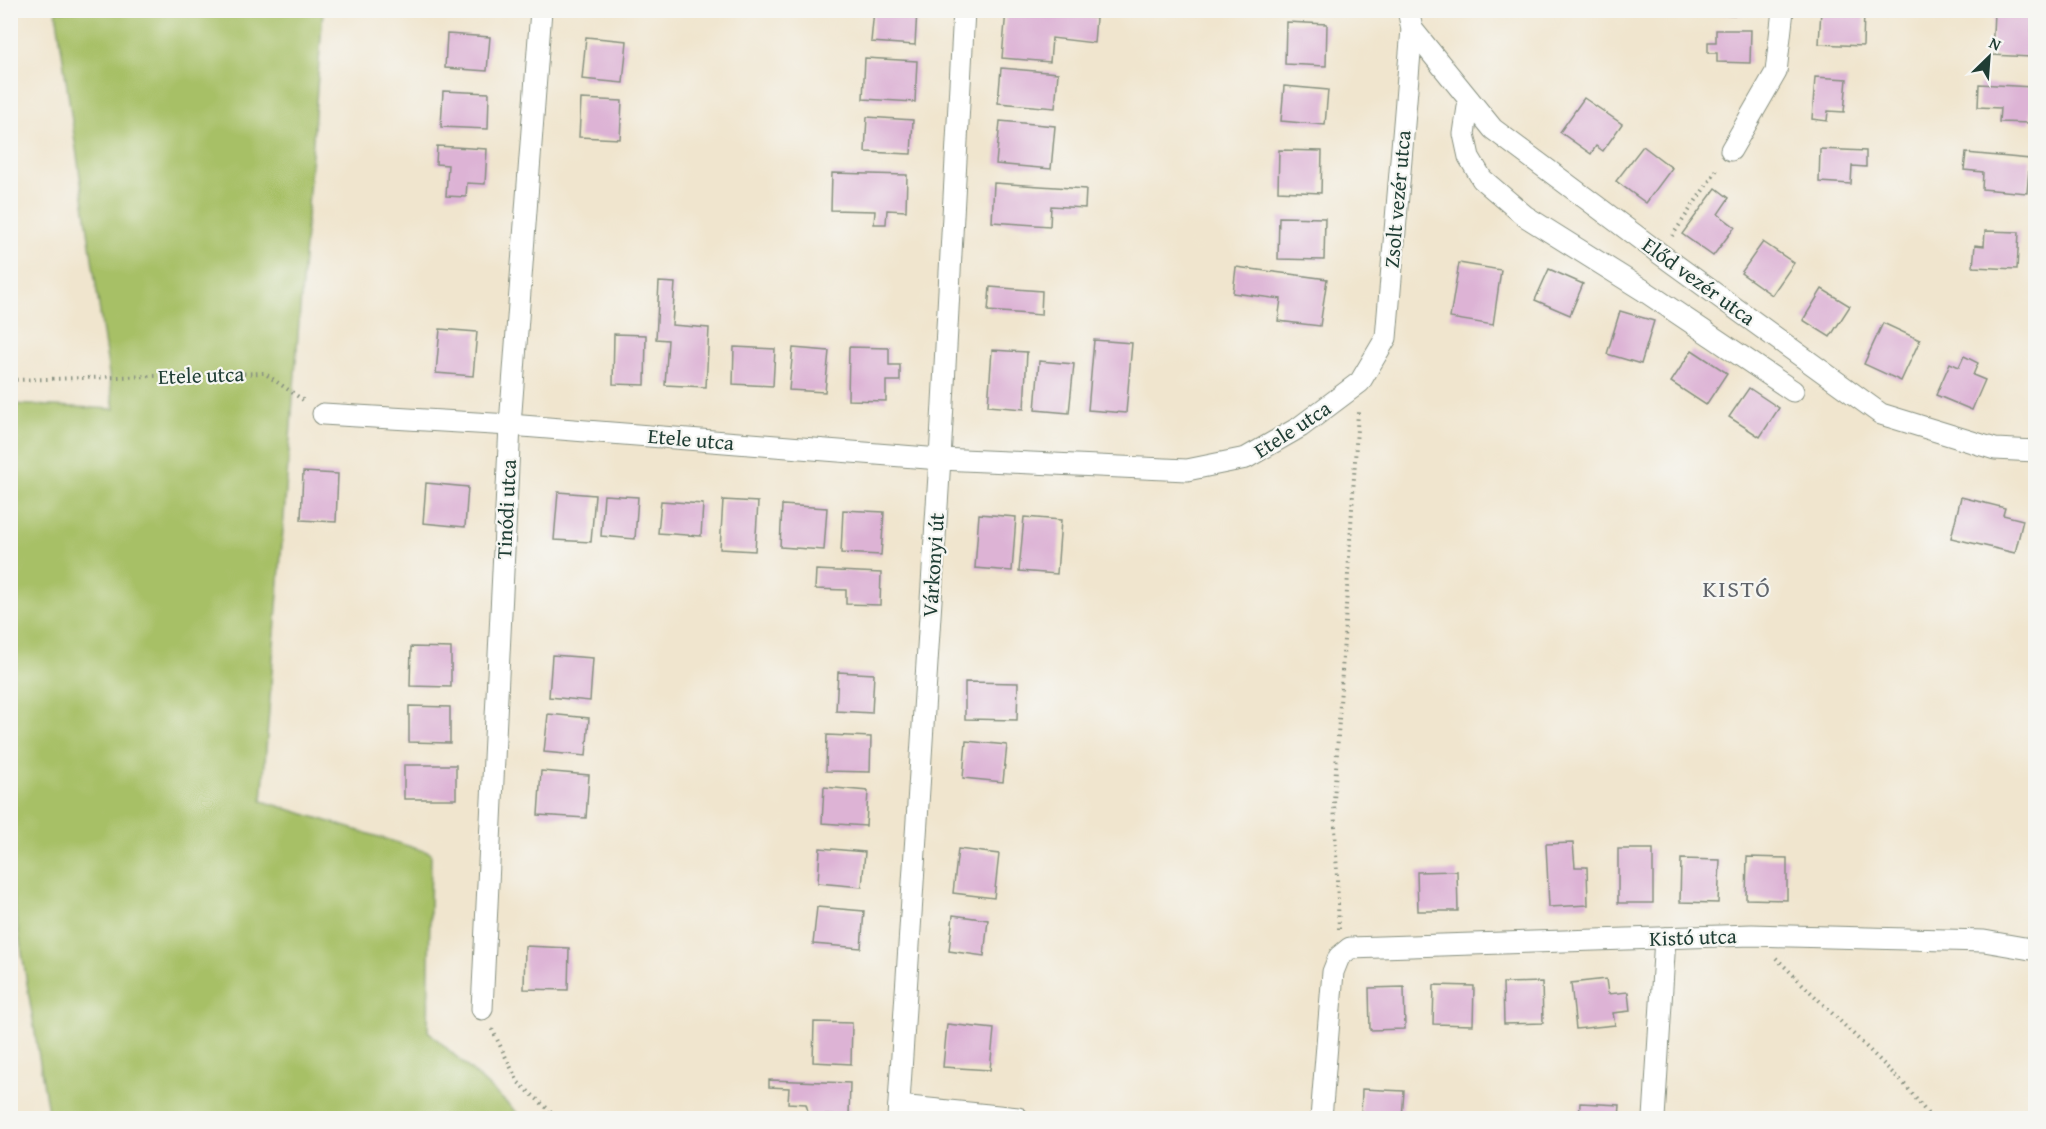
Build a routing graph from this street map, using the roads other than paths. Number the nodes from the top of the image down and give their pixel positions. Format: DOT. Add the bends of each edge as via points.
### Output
graph roads {
  1 [pos="541,10"];
  2 [pos="964,10"];
  3 [pos="1783,10"];
  4 [pos="1410,20"];
  5 [pos="1469,100"];
  6 [pos="1731,150"];
  7 [pos="1360,382"];
  8 [pos="1793,391"];
  9 [pos="323,414"];
  10 [pos="510,424"];
  11 [pos="2036,451"];
  12 [pos="940,459"];
  13 [pos="1665,938"];
  14 [pos="2036,950"];
  15 [pos="482,1009"];
  16 [pos="899,1112"];
  17 [pos="1018,1119"];
  18 [pos="1321,1119"];
  19 [pos="1654,1119"];
  1 -- 10 [label="street, Tinódi utca"];
  2 -- 12 [label="street, Várkonyi út"];
  3 -- 6 [label="street" via="1776,72"];
  4 -- 5 [label="street, Előd vezér utca"];
  4 -- 7 [label="street, Zsolt vezér utca" via="1386,338"];
  5 -- 8 [label="street" via="1464,134 1469,156 1482,179 1525,216"];
  5 -- 11 [label="street, Előd vezér utca" via="1493,129 1881,414 1995,449"];
  7 -- 12 [label="street, Etele utca" via="1300,427 1246,459 1186,470"];
  9 -- 10 [label="street, Etele utca"];
  10 -- 12 [label="street, Etele utca"];
  10 -- 15 [label="street, Tinódi utca"];
  12 -- 16 [label="street, Várkonyi út"];
  13 -- 14 [label="street, Kistó utca" via="1752,935 1984,941"];
  13 -- 18 [label="street, Kistó utca" via="1345,943 1334,972"];
  13 -- 19 [label="street"];
  16 -- 17 [label="street"];
}
